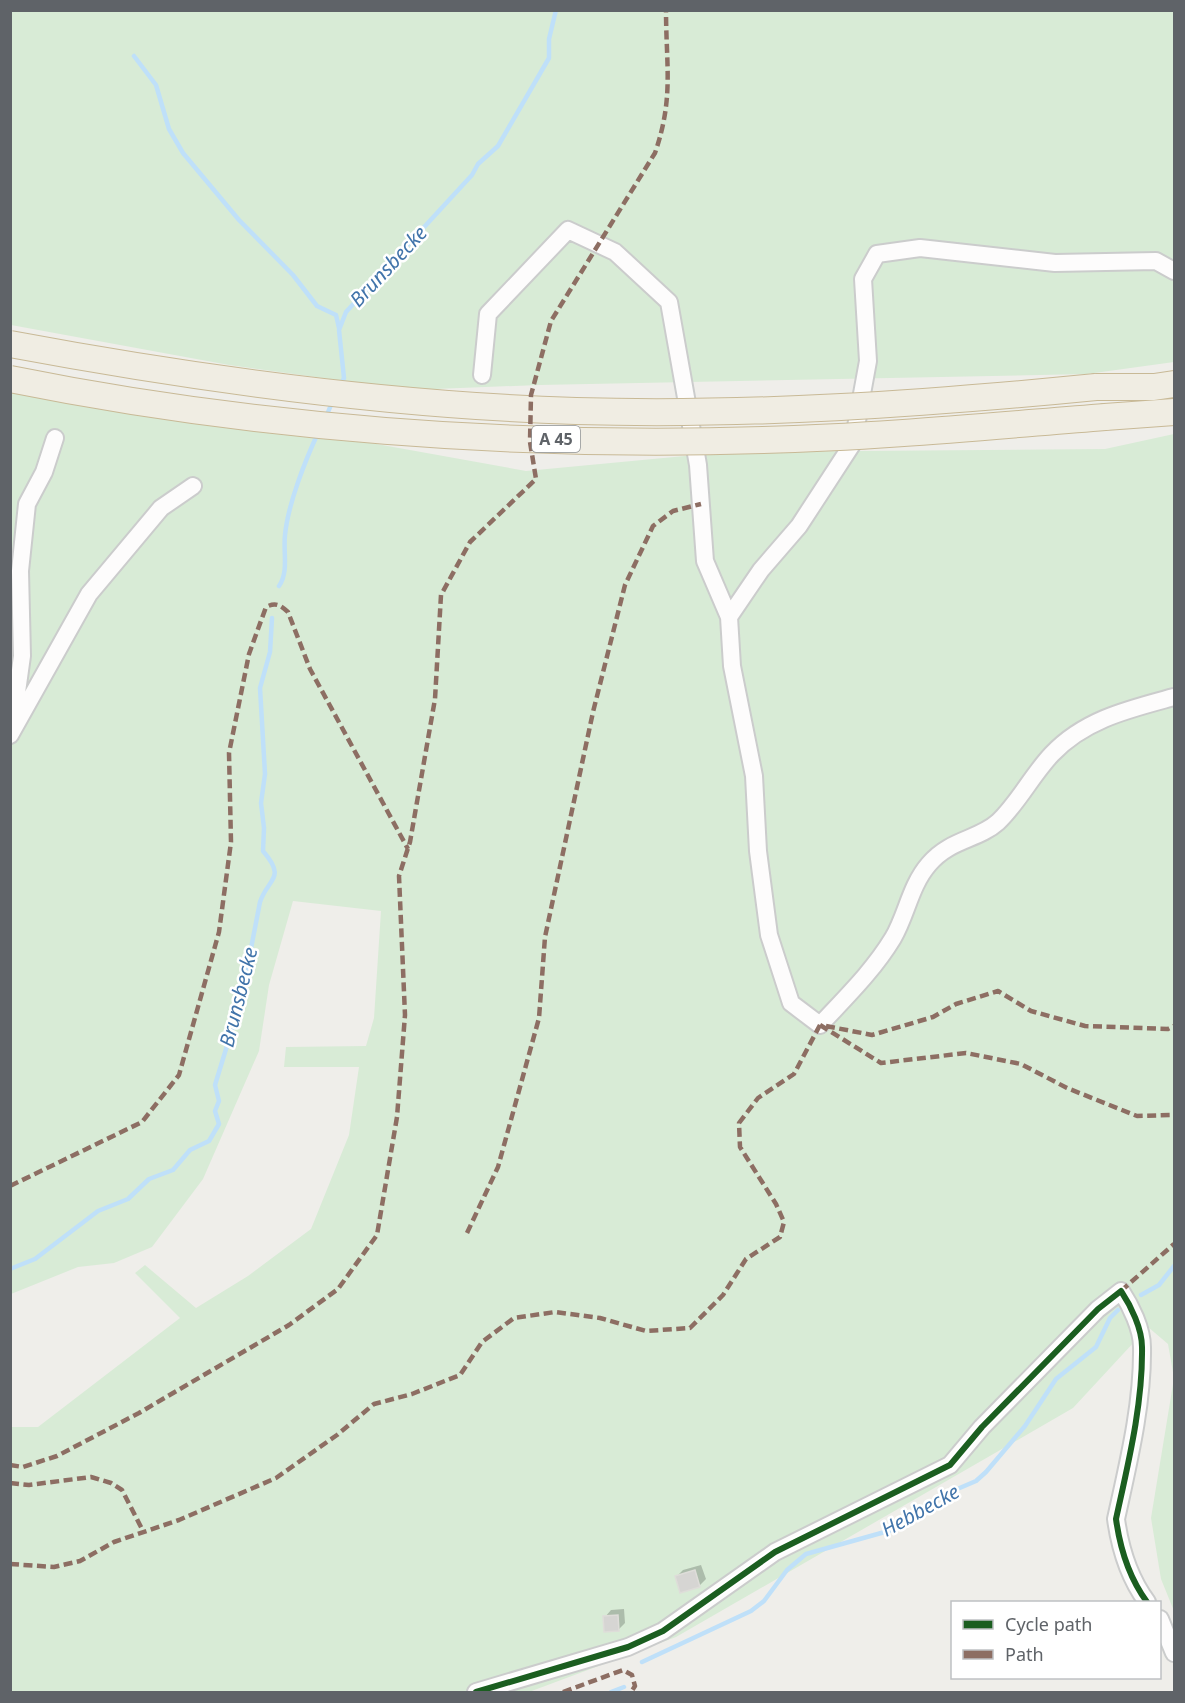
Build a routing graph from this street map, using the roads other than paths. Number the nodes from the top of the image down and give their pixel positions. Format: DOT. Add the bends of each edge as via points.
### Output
graph roads {
  1 [pos="1174,271"];
  2 [pos="10,344"];
  3 [pos="482,375"];
  4 [pos="10,380"];
  5 [pos="1174,384"];
  6 [pos="1174,412"];
  7 [pos="55,438"];
  8 [pos="193,486"];
  9 [pos="729,617"];
  10 [pos="1174,698"];
  11 [pos="11,734"];
  12 [pos="1146,1601"];
  13 [pos="1161,1621"];
  14 [pos="1174,1653"];
  15 [pos="476,1692"];
  1 -- 9 [label="street" via="1156,261 1055,263 920,248 877,254 862,279 868,361 853,443 798,526"];
  2 -- 5 [label="highway, A 45, bridge" via="136,368 257,384 438,404 577,411 739,411 910,404"];
  3 -- 9 [label="street" via="488,314 568,230 615,252 669,302 698,465 705,561"];
  4 -- 6 [label="highway, A 45, bridge" via="228,414 437,434 580,440 762,440"];
  7 -- 11 [label="street" via="44,472 27,504 20,571 22,656"];
  8 -- 11 [label="street" via="161,508 88,594"];
  9 -- 10 [label="street" via="732,666 754,776 758,851 769,935 791,1003 820,1025 868,975 894,936 910,893 927,866 944,849 997,823 1052,754 1077,733 1112,714"];
  12 -- 15 [label="street" via="1137,1588 1116,1520 1137,1411 1142,1344 1130,1304 1121,1291 1098,1309 950,1465 775,1552 655,1635 628,1647"];
  13 -- 14 [label="street"];
}
